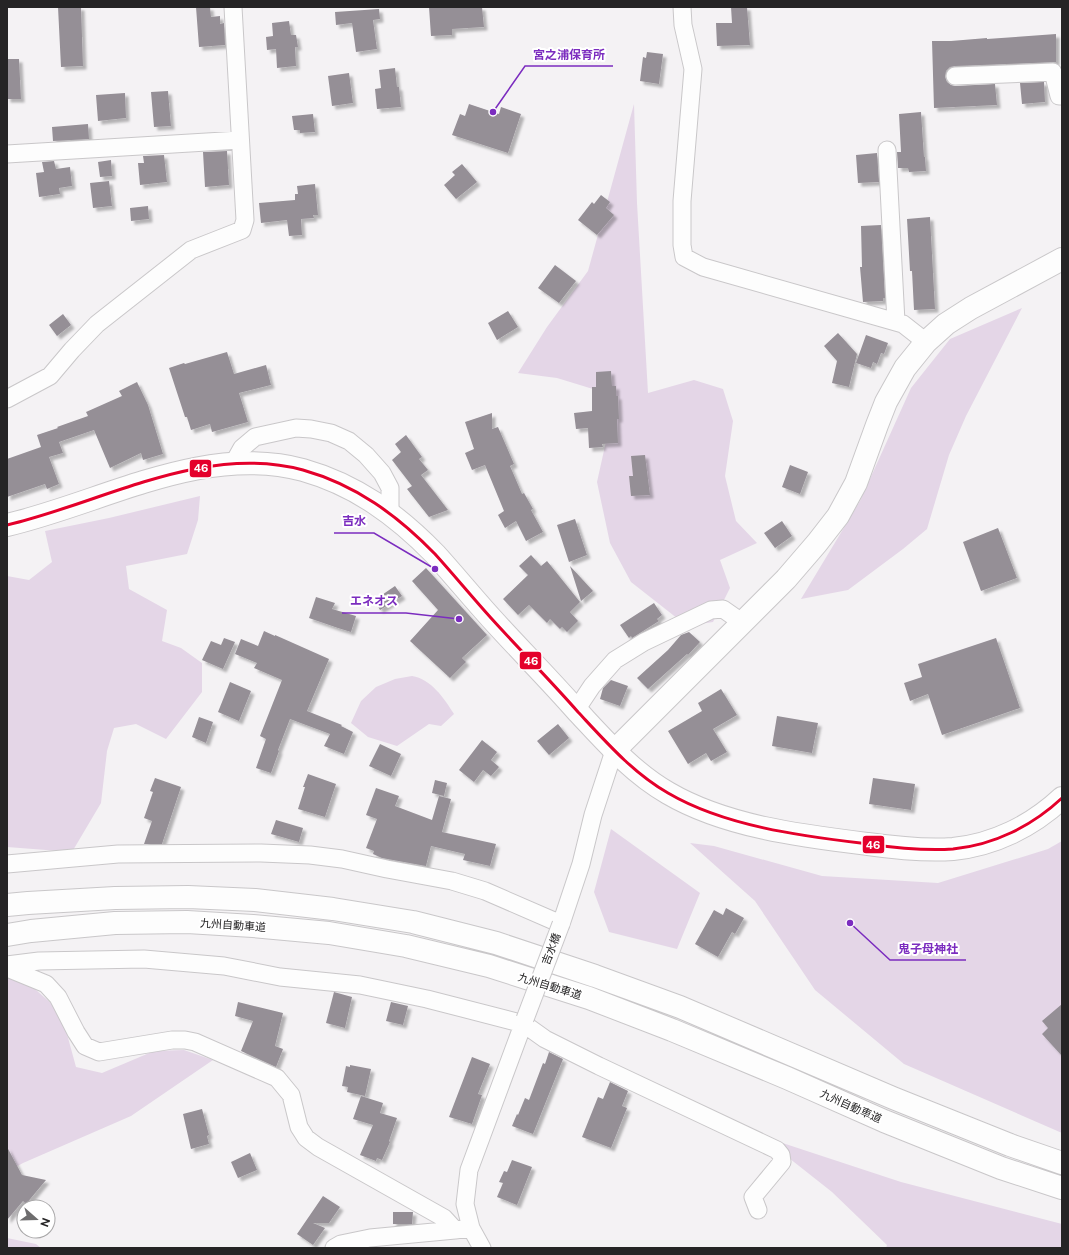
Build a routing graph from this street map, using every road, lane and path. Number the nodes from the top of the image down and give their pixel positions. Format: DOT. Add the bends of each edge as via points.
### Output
graph roads {
  1 [pos="233,7"];
  2 [pos="682,7"];
  3 [pos="955,76"];
  4 [pos="1062,96"];
  5 [pos="240,140"];
  6 [pos="887,150"];
  7 [pos="7,154"];
  8 [pos="1062,260"];
  9 [pos="896,322"];
  10 [pos="926,342"];
  11 [pos="7,399"];
  12 [pos="233,464"];
  13 [pos="390,513"];
  14 [pos="7,525"];
  15 [pos="743,623"];
  16 [pos="576,710"];
  17 [pos="614,751"];
  18 [pos="1062,798"];
  19 [pos="7,864"];
  20 [pos="7,905"];
  21 [pos="561,924"];
  22 [pos="7,935"];
  23 [pos="7,966"];
  24 [pos="524,1021"];
  25 [pos="1062,1163"];
  26 [pos="1062,1188"];
  27 [pos="758,1210"];
  28 [pos="463,1229"];
  29 [pos="334,1248"];
  30 [pos="482,1248"];
  1 -- 5 [label="street"];
  2 -- 9 [label="street" via="683,25 693,69 682,201 684,257 703,268"];
  3 -- 4 [label="street" via="1053,72 1059,96"];
  5 -- 7 [label="street"];
  5 -- 11 [label="street" via="245,220 242,230 190,250 97,324 50,376"];
  6 -- 9 [label="street"];
  8 -- 10 [label="main road" via="971,308 946,324"];
  9 -- 10 [label="street" via="903,324"];
  10 -- 15 [label="main road" via="905,368 886,402 856,483 838,516 786,579"];
  12 -- 13 [label="main road" via="267,464 301,469 366,496"];
  12 -- 13 [label="street" via="242,448 255,437 296,428 332,433 349,441 382,473 390,488"];
  12 -- 14 [label="main road" via="194,469 153,479"];
  13 -- 16 [label="main road" via="437,556 490,618"];
  15 -- 16 [label="street" via="723,609 711,610 644,642 615,660 592,686"];
  15 -- 17 [label="main road"];
  16 -- 17 [label="main road"];
  17 -- 18 [label="main road" via="668,793 730,819 812,838 900,848 954,849 988,842 1021,828"];
  17 -- 21 [label="street, 吉水橋"];
  19 -- 21 [label="street" via="118,854 260,853 329,857 452,881 485,891"];
  20 -- 25 [label="main road, 九州自動車道" via="115,898 188,897 254,900 413,922 496,943 680,1007 893,1098"];
  21 -- 24 [label="street, 吉水橋, bridge"];
  22 -- 26 [label="main road, 九州自動車道" via="115,923 187,922 329,933 406,946 489,966 589,998 1001,1168"];
  23 -- 24 [label="street" via="39,961 144,959 224,966 280,977 360,985"];
  23 -- 28 [label="street" via="46,984 58,997 85,1046 99,1052 185,1040 277,1078 291,1095 299,1127 306,1138"];
  24 -- 27 [label="street" via="545,1039 777,1150 782,1162 753,1197"];
  24 -- 28 [label="street, 吉水橋" via="469,1170"];
  28 -- 29 [label="street" via="370,1238"];
  28 -- 30 [label="street"];
}
